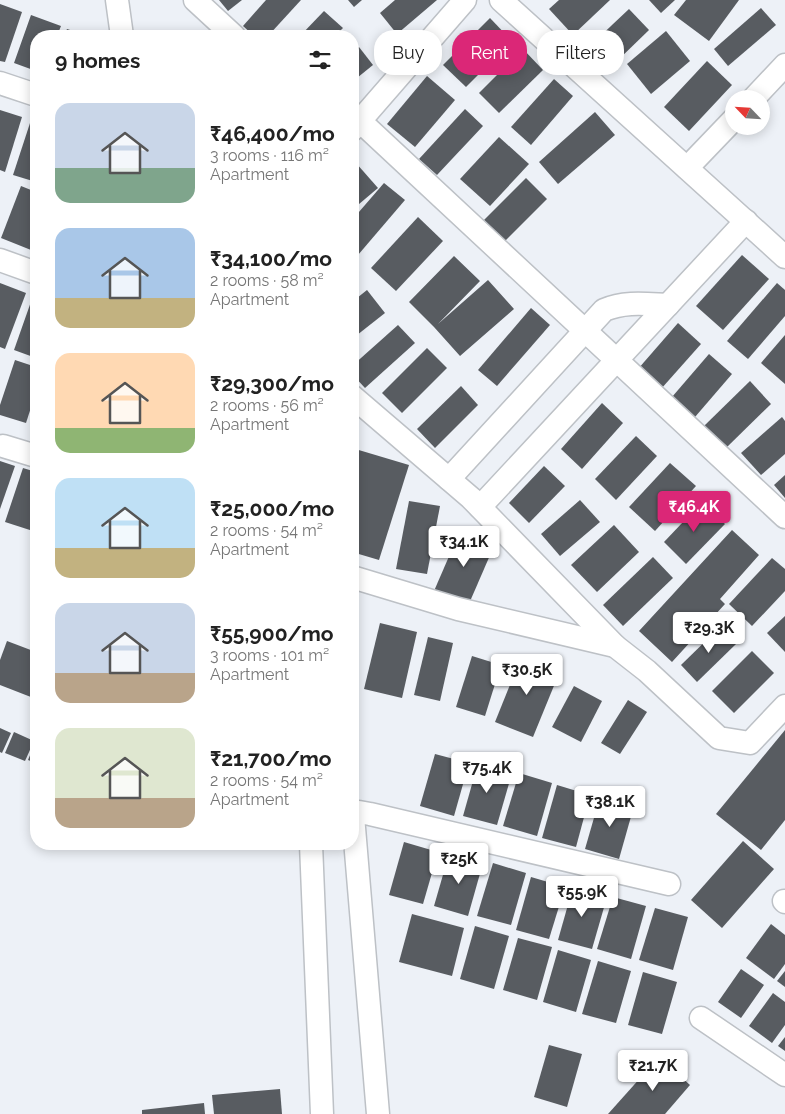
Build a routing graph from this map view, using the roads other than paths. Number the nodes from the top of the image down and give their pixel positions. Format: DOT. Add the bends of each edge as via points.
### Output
graph roads {
  1 [pos="117,0"];
  2 [pos="195,0"];
  3 [pos="465,0"];
  4 [pos="501,0"];
  5 [pos="121,30"];
  6 [pos="228,30"];
  7 [pos="785,65"];
  8 [pos="0,84"];
  9 [pos="761,90"];
  10 [pos="30,93"];
  11 [pos="359,124"];
  12 [pos="359,128"];
  13 [pos="725,128"];
  14 [pos="687,168"];
  15 [pos="746,221"];
  16 [pos="781,246"];
  17 [pos="0,260"];
  18 [pos="30,271"];
  19 [pos="668,305"];
  20 [pos="586,331"];
  21 [pos="616,360"];
  22 [pos="359,402"];
  23 [pos="3,446"];
  24 [pos="30,454"];
  25 [pos="449,479"];
  26 [pos="480,507"];
  27 [pos="785,517"];
  28 [pos="359,579"];
  29 [pos="615,646"];
  30 [pos="785,706"];
  31 [pos="359,812"];
  32 [pos="311,850"];
  33 [pos="355,850"];
  34 [pos="670,884"];
  35 [pos="701,1018"];
  36 [pos="785,1075"];
  37 [pos="322,1114"];
  38 [pos="378,1114"];
  1 -- 5 [label="street"];
  2 -- 6 [label="street"];
  3 -- 11 [label="street"];
  4 -- 14 [label="street"];
  7 -- 9 [label="street"];
  8 -- 10 [label="street"];
  12 -- 20 [label="street"];
  13 -- 14 [label="street"];
  14 -- 15 [label="street"];
  15 -- 16 [label="street"];
  15 -- 19 [label="street"];
  17 -- 18 [label="street"];
  19 -- 20 [label="street" via="617,304 604,310"];
  19 -- 21 [label="street"];
  20 -- 21 [label="street"];
  20 -- 25 [label="street"];
  21 -- 26 [label="street"];
  21 -- 27 [label="street"];
  22 -- 25 [label="street"];
  23 -- 24 [label="street"];
  25 -- 26 [label="street"];
  26 -- 29 [label="street"];
  28 -- 29 [label="street" via="458,609"];
  29 -- 30 [label="street" via="719,738 750,743"];
  31 -- 34 [label="street"];
  32 -- 37 [label="street"];
  33 -- 38 [label="street"];
  35 -- 36 [label="street"];
}
